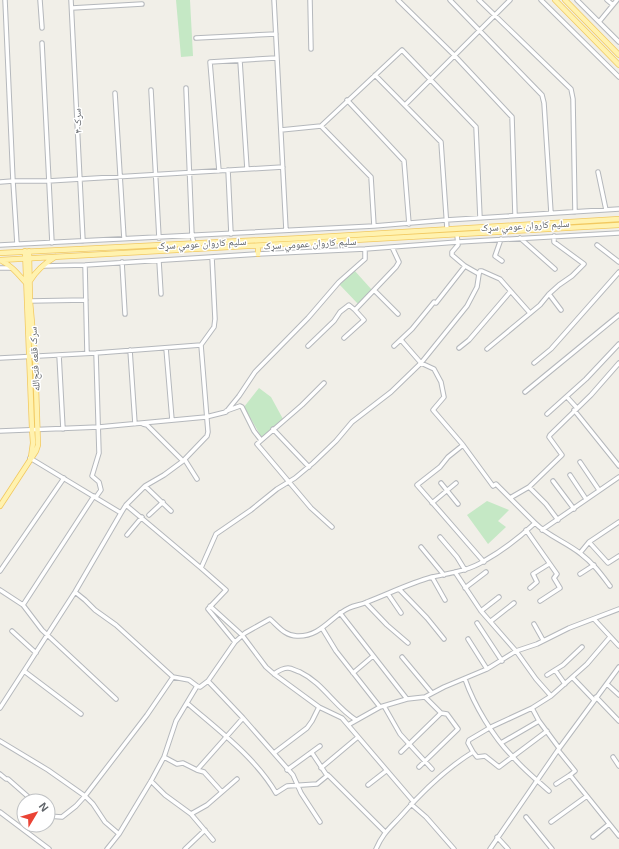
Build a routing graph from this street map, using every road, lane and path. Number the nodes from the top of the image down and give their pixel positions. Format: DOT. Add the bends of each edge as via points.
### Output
graph roads {
  1 [pos="5,0"];
  2 [pos="40,0"];
  3 [pos="71,0"];
  4 [pos="274,0"];
  5 [pos="310,0"];
  6 [pos="398,0"];
  7 [pos="450,0"];
  8 [pos="479,0"];
  9 [pos="510,0"];
  10 [pos="541,0"];
  11 [pos="555,0"];
  12 [pos="565,0"];
  13 [pos="577,0"];
  14 [pos="607,0"];
  15 [pos="617,0"];
  16 [pos="142,4"];
  17 [pos="613,5"];
  18 [pos="72,8"];
  19 [pos="494,16"];
  20 [pos="599,22"];
  21 [pos="42,28"];
  22 [pos="479,30"];
  23 [pos="276,34"];
  24 [pos="196,38"];
  25 [pos="619,42"];
  26 [pos="42,43"];
  27 [pos="311,49"];
  28 [pos="454,55"];
  29 [pos="619,55"];
  30 [pos="276,58"];
  31 [pos="240,61"];
  32 [pos="619,65"];
  33 [pos="375,75"];
  34 [pos="619,77"];
  35 [pos="429,80"];
  36 [pos="186,88"];
  37 [pos="150,90"];
  38 [pos="115,92"];
  39 [pos="348,100"];
  40 [pos="405,105"];
  41 [pos="321,126"];
  42 [pos="281,130"];
  43 [pos="283,167"];
  44 [pos="247,169"];
  45 [pos="228,170"];
  46 [pos="219,171"];
  47 [pos="190,172"];
  48 [pos="598,172"];
  49 [pos="156,174"];
  50 [pos="119,177"];
  51 [pos="80,179"];
  52 [pos="13,181"];
  53 [pos="48,181"];
  54 [pos="0,182"];
  55 [pos="619,209"];
  56 [pos="606,210"];
  57 [pos="575,212"];
  58 [pos="551,213"];
  59 [pos="515,216"];
  60 [pos="480,218"];
  61 [pos="619,219"];
  62 [pos="446,220"];
  63 [pos="409,224"];
  64 [pos="619,225"];
  65 [pos="374,226"];
  66 [pos="447,229"];
  67 [pos="286,230"];
  68 [pos="619,233"];
  69 [pos="231,234"];
  70 [pos="457,235"];
  71 [pos="192,236"];
  72 [pos="554,236"];
  73 [pos="159,238"];
  74 [pos="303,238"];
  75 [pos="520,238"];
  76 [pos="124,239"];
  77 [pos="501,239"];
  78 [pos="83,242"];
  79 [pos="458,242"];
  80 [pos="52,243"];
  81 [pos="194,243"];
  82 [pos="17,244"];
  83 [pos="302,244"];
  84 [pos="0,245"];
  85 [pos="597,245"];
  86 [pos="258,246"];
  87 [pos="392,247"];
  88 [pos="364,249"];
  89 [pos="27,251"];
  90 [pos="0,253"];
  91 [pos="258,254"];
  92 [pos="56,256"];
  93 [pos="212,257"];
  94 [pos="27,259"];
  95 [pos="0,260"];
  96 [pos="159,261"];
  97 [pos="502,261"];
  98 [pos="122,262"];
  99 [pos="619,262"];
  100 [pos="85,265"];
  101 [pos="42,266"];
  102 [pos="465,266"];
  103 [pos="0,268"];
  104 [pos="12,268"];
  105 [pos="555,269"];
  106 [pos="619,272"];
  107 [pos="478,274"];
  108 [pos="28,283"];
  109 [pos="374,290"];
  110 [pos="510,292"];
  111 [pos="161,294"];
  112 [pos="549,294"];
  113 [pos="86,300"];
  114 [pos="30,301"];
  115 [pos="355,310"];
  116 [pos="561,310"];
  117 [pos="530,313"];
  118 [pos="125,314"];
  119 [pos="398,314"];
  120 [pos="619,315"];
  121 [pos="344,338"];
  122 [pos="401,340"];
  123 [pos="619,344"];
  124 [pos="201,345"];
  125 [pos="308,346"];
  126 [pos="394,346"];
  127 [pos="166,348"];
  128 [pos="459,348"];
  129 [pos="487,349"];
  130 [pos="130,350"];
  131 [pos="87,353"];
  132 [pos="96,353"];
  133 [pos="59,355"];
  134 [pos="29,356"];
  135 [pos="35,356"];
  136 [pos="0,358"];
  137 [pos="421,363"];
  138 [pos="534,363"];
  139 [pos="619,363"];
  140 [pos="324,383"];
  141 [pos="525,392"];
  142 [pos="567,397"];
  143 [pos="576,409"];
  144 [pos="226,412"];
  145 [pos="547,414"];
  146 [pos="206,416"];
  147 [pos="172,420"];
  148 [pos="142,423"];
  149 [pos="135,424"];
  150 [pos="99,427"];
  151 [pos="35,429"];
  152 [pos="63,429"];
  153 [pos="273,429"];
  154 [pos="1,431"];
  155 [pos="0,435"];
  156 [pos="260,440"];
  157 [pos="463,445"];
  158 [pos="30,458"];
  159 [pos="184,461"];
  160 [pos="580,462"];
  161 [pos="619,466"];
  162 [pos="309,467"];
  163 [pos="570,475"];
  164 [pos="619,477"];
  165 [pos="64,478"];
  166 [pos="197,479"];
  167 [pos="553,481"];
  168 [pos="288,482"];
  169 [pos="441,483"];
  170 [pos="456,483"];
  171 [pos="145,486"];
  172 [pos="529,487"];
  173 [pos="447,490"];
  174 [pos="599,490"];
  175 [pos="95,497"];
  176 [pos="510,498"];
  177 [pos="586,499"];
  178 [pos="163,502"];
  179 [pos="432,503"];
  180 [pos="458,504"];
  181 [pos="126,505"];
  182 [pos="0,506"];
  183 [pos="574,509"];
  184 [pos="171,511"];
  185 [pos="121,513"];
  186 [pos="150,515"];
  187 [pos="142,517"];
  188 [pos="558,520"];
  189 [pos="619,522"];
  190 [pos="535,523"];
  191 [pos="332,527"];
  192 [pos="526,530"];
  193 [pos="542,530"];
  194 [pos="127,535"];
  195 [pos="440,537"];
  196 [pos="589,542"];
  197 [pos="421,547"];
  198 [pos="580,553"];
  199 [pos="619,556"];
  200 [pos="484,562"];
  201 [pos="549,564"];
  202 [pos="594,565"];
  203 [pos="201,568"];
  204 [pos="465,570"];
  205 [pos="0,571"];
  206 [pos="455,572"];
  207 [pos="486,572"];
  208 [pos="580,574"];
  209 [pos="444,575"];
  210 [pos="432,577"];
  211 [pos="610,586"];
  212 [pos="465,588"];
  213 [pos="530,588"];
  214 [pos="399,589"];
  215 [pos="0,590"];
  216 [pos="75,592"];
  217 [pos="388,594"];
  218 [pos="499,597"];
  219 [pos="445,600"];
  220 [pos="540,601"];
  221 [pos="366,603"];
  222 [pos="514,603"];
  223 [pos="23,605"];
  224 [pos="210,606"];
  225 [pos="619,609"];
  226 [pos="481,611"];
  227 [pos="340,613"];
  228 [pos="401,613"];
  229 [pos="594,619"];
  230 [pos="491,621"];
  231 [pos="477,623"];
  232 [pos="534,624"];
  233 [pos="322,628"];
  234 [pos="12,631"];
  235 [pos="47,635"];
  236 [pos="242,635"];
  237 [pos="610,637"];
  238 [pos="444,639"];
  239 [pos="468,639"];
  240 [pos="543,640"];
  241 [pos="235,642"];
  242 [pos="408,643"];
  243 [pos="619,646"];
  244 [pos="582,647"];
  245 [pos="516,651"];
  246 [pos="36,652"];
  247 [pos="373,656"];
  248 [pos="402,657"];
  249 [pos="502,661"];
  250 [pos="619,667"];
  251 [pos="487,669"];
  252 [pos="555,670"];
  253 [pos="24,671"];
  254 [pos="353,673"];
  255 [pos="274,674"];
  256 [pos="547,675"];
  257 [pos="173,677"];
  258 [pos="573,678"];
  259 [pos="465,679"];
  260 [pos="208,681"];
  261 [pos="565,684"];
  262 [pos="607,684"];
  263 [pos="197,686"];
  264 [pos="432,693"];
  265 [pos="619,695"];
  266 [pos="551,696"];
  267 [pos="425,697"];
  268 [pos="116,699"];
  269 [pos="407,699"];
  270 [pos="595,699"];
  271 [pos="1,702"];
  272 [pos="187,703"];
  273 [pos="319,706"];
  274 [pos="382,706"];
  275 [pos="0,708"];
  276 [pos="532,708"];
  277 [pos="81,714"];
  278 [pos="441,714"];
  279 [pos="243,718"];
  280 [pos="356,720"];
  281 [pos="540,720"];
  282 [pos="619,721"];
  283 [pos="348,725"];
  284 [pos="491,727"];
  285 [pos="547,731"];
  286 [pos="226,736"];
  287 [pos="358,737"];
  288 [pos="0,741"];
  289 [pos="500,743"];
  290 [pos="408,744"];
  291 [pos="320,746"];
  292 [pos="558,749"];
  293 [pos="401,752"];
  294 [pos="473,752"];
  295 [pos="274,753"];
  296 [pos="312,753"];
  297 [pos="164,757"];
  298 [pos="512,757"];
  299 [pos="613,757"];
  300 [pos="424,762"];
  301 [pos="619,766"];
  302 [pos="419,767"];
  303 [pos="321,768"];
  304 [pos="432,769"];
  305 [pos="197,770"];
  306 [pos="287,770"];
  307 [pos="386,771"];
  308 [pos="0,774"];
  309 [pos="328,775"];
  310 [pos="570,775"];
  311 [pos="237,779"];
  312 [pos="537,780"];
  313 [pos="151,781"];
  314 [pos="556,784"];
  315 [pos="368,785"];
  316 [pos="298,786"];
  317 [pos="549,791"];
  318 [pos="222,792"];
  319 [pos="24,793"];
  320 [pos="86,796"];
  321 [pos="587,796"];
  322 [pos="412,803"];
  323 [pos="0,812"];
  324 [pos="191,814"];
  325 [pos="56,817"];
  326 [pos="526,817"];
  327 [pos="320,822"];
  328 [pos="551,822"];
  329 [pos="609,824"];
  330 [pos="205,830"];
  331 [pos="385,832"];
  332 [pos="119,834"];
  333 [pos="619,836"];
  334 [pos="497,837"];
  335 [pos="592,837"];
  336 [pos="213,840"];
  337 [pos="49,849"];
  338 [pos="107,849"];
  339 [pos="185,849"];
  340 [pos="376,849"];
  341 [pos="454,849"];
  342 [pos="490,849"];
  343 [pos="508,849"];
  344 [pos="552,849"];
  1 -- 52 [label="street"];
  2 -- 21 [label="street"];
  3 -- 18 [label="street, سرک ۴"];
  4 -- 23 [label="street"];
  5 -- 27 [label="street"];
  6 -- 28 [label="street"];
  7 -- 22 [label="street"];
  8 -- 19 [label="street"];
  9 -- 19 [label="street"];
  10 -- 34 [label="street"];
  11 -- 32 [label="main road"];
  12 -- 29 [label="main road"];
  13 -- 20 [label="street"];
  14 -- 17 [label="street"];
  15 -- 17 [label="street"];
  16 -- 18 [label="street"];
  17 -- 20 [label="street"];
  18 -- 51 [label="street, سرک ۴"];
  19 -- 22 [label="street"];
  19 -- 57 [label="street" via="571,89"];
  20 -- 25 [label="street"];
  22 -- 28 [label="street"];
  22 -- 58 [label="street" via="542,95"];
  23 -- 24 [label="street"];
  23 -- 30 [label="street"];
  26 -- 53 [label="street"];
  28 -- 35 [label="street"];
  28 -- 59 [label="street" via="512,117"];
  30 -- 31 [label="street"];
  30 -- 42 [label="street"];
  31 -- 44 [label="street"];
  31 -- 46 [label="street" via="210,62"];
  33 -- 35 [label="street" via="402,50"];
  33 -- 39 [label="street"];
  33 -- 40 [label="street"];
  35 -- 40 [label="street"];
  35 -- 60 [label="street" via="476,127"];
  36 -- 47 [label="street"];
  37 -- 49 [label="street"];
  38 -- 50 [label="street"];
  39 -- 41 [label="street"];
  39 -- 63 [label="street" via="404,162"];
  40 -- 62 [label="street" via="441,142"];
  41 -- 42 [label="street"];
  41 -- 65 [label="street" via="371,177"];
  42 -- 43 [label="street"];
  43 -- 44 [label="street"];
  43 -- 67 [label="street"];
  44 -- 45 [label="street"];
  45 -- 46 [label="street"];
  45 -- 69 [label="street"];
  46 -- 47 [label="street"];
  47 -- 49 [label="street"];
  47 -- 71 [label="street"];
  48 -- 56 [label="street"];
  49 -- 50 [label="street"];
  49 -- 73 [label="street"];
  50 -- 51 [label="street"];
  50 -- 76 [label="street"];
  51 -- 53 [label="street"];
  51 -- 78 [label="street, سرک ۴"];
  52 -- 53 [label="street"];
  52 -- 54 [label="street"];
  52 -- 82 [label="street"];
  53 -- 80 [label="street"];
  55 -- 56 [label="street"];
  56 -- 57 [label="street"];
  57 -- 58 [label="street"];
  58 -- 59 [label="street"];
  59 -- 60 [label="street"];
  60 -- 62 [label="street"];
  61 -- 66 [label="main road, سلیم کاروان عومي سړک"];
  62 -- 63 [label="street"];
  62 -- 66 [label="street"];
  63 -- 65 [label="street"];
  64 -- 70 [label="main road, سلیم کاروان عمومي سړک"];
  65 -- 67 [label="street"];
  66 -- 74 [label="main road, سلیم کاروان عومي سړک"];
  67 -- 69 [label="street"];
  68 -- 72 [label="street"];
  69 -- 71 [label="street"];
  70 -- 79 [label="street"];
  70 -- 83 [label="main road, سلیم کاروان عمومي سړک"];
  71 -- 73 [label="street"];
  71 -- 81 [label="street"];
  72 -- 75 [label="street"];
  72 -- 112 [label="street" via="554,242 584,264"];
  73 -- 76 [label="street"];
  74 -- 81 [label="main road, سلیم کاروان عومي سړک"];
  74 -- 83 [label="main road"];
  75 -- 77 [label="street"];
  75 -- 105 [label="street"];
  76 -- 78 [label="street"];
  77 -- 79 [label="street"];
  77 -- 97 [label="street" via="495,256"];
  78 -- 80 [label="street"];
  79 -- 87 [label="street"];
  79 -- 102 [label="street" via="452,255"];
  80 -- 82 [label="street"];
  81 -- 89 [label="main road, سلیم کاروان عومي سړک"];
  82 -- 84 [label="street"];
  83 -- 86 [label="main road, سلیم کاروان عمومي سړک"];
  85 -- 99 [label="street"];
  86 -- 91 [label="main road"];
  86 -- 92 [label="main road, سلیم کاروان عمومي سړک"];
  87 -- 88 [label="street"];
  87 -- 109 [label="street" via="399,262"];
  88 -- 91 [label="street"];
  88 -- 144 [label="street" via="365,259 339,282 255,372"];
  89 -- 90 [label="main road, سلیم کاروان عومي سړک"];
  89 -- 94 [label="main road, سرک قلعه فتح‌الله"];
  91 -- 93 [label="street"];
  92 -- 94 [label="main road, سلیم کاروان عمومي سړک"];
  92 -- 101 [label="main road"];
  93 -- 96 [label="street"];
  93 -- 124 [label="street" via="214,327"];
  94 -- 95 [label="main road, سلیم کاروان عمومي سړک"];
  94 -- 108 [label="main road, سرک قلعه فتح‌الله"];
  95 -- 104 [label="main road"];
  96 -- 98 [label="street"];
  96 -- 111 [label="street"];
  98 -- 100 [label="street"];
  98 -- 118 [label="street"];
  100 -- 101 [label="street"];
  100 -- 113 [label="street"];
  101 -- 108 [label="main road"];
  102 -- 107 [label="street"];
  102 -- 122 [label="street" via="436,303 434,302"];
  103 -- 104 [label="street"];
  104 -- 108 [label="main road"];
  106 -- 138 [label="street" via="551,349"];
  107 -- 110 [label="street" via="482,271 498,278"];
  107 -- 137 [label="street" via="478,286 467,306"];
  108 -- 114 [label="main road, سرک قلعه فتح‌الله"];
  108 -- 134 [label="main road, سرک قلعه فتح‌الله"];
  109 -- 115 [label="street"];
  109 -- 119 [label="street"];
  110 -- 117 [label="street"];
  110 -- 128 [label="street" via="469,340"];
  112 -- 116 [label="street"];
  112 -- 117 [label="street" via="540,306"];
  113 -- 114 [label="street"];
  113 -- 131 [label="street"];
  114 -- 135 [label="main road, سرک قلعه فتح‌الله"];
  115 -- 121 [label="street" via="364,320"];
  115 -- 125 [label="street" via="349,305"];
  117 -- 129 [label="street"];
  120 -- 141 [label="street"];
  122 -- 126 [label="street"];
  122 -- 137 [label="street"];
  123 -- 142 [label="street"];
  124 -- 127 [label="street"];
  124 -- 146 [label="street"];
  127 -- 130 [label="street"];
  127 -- 147 [label="street"];
  130 -- 132 [label="street"];
  130 -- 149 [label="street"];
  131 -- 132 [label="street"];
  131 -- 133 [label="street"];
  132 -- 150 [label="street"];
  133 -- 135 [label="street"];
  133 -- 152 [label="street"];
  134 -- 135 [label="street"];
  134 -- 136 [label="street"];
  134 -- 151 [label="main road, سرک قلعه فتح‌الله"];
  135 -- 151 [label="main road, سرک قلعه فتح‌الله"];
  137 -- 157 [label="street" via="434,369 443,386 444,397 433,410"];
  137 -- 162 [label="street" via="391,392 352,422"];
  139 -- 143 [label="street"];
  140 -- 153 [label="street"];
  142 -- 143 [label="street"];
  142 -- 145 [label="street"];
  143 -- 161 [label="street"];
  143 -- 172 [label="street" via="549,437 562,455"];
  144 -- 146 [label="street"];
  144 -- 156 [label="street" via="242,407"];
  146 -- 147 [label="street"];
  146 -- 159 [label="street" via="207,436"];
  147 -- 148 [label="street"];
  148 -- 149 [label="street"];
  148 -- 159 [label="street"];
  149 -- 150 [label="street"];
  150 -- 152 [label="street"];
  150 -- 175 [label="street" via="99,453 92,476 99,482 101,490"];
  151 -- 152 [label="street"];
  151 -- 154 [label="street"];
  151 -- 158 [label="main road, سرک قلعه فتح‌الله" via="38,445"];
  153 -- 156 [label="street"];
  153 -- 162 [label="street"];
  154 -- 155 [label="street"];
  156 -- 168 [label="street" via="257,444"];
  157 -- 176 [label="street" via="493,486 496,484"];
  157 -- 179 [label="street" via="417,484"];
  158 -- 165 [label="street"];
  158 -- 182 [label="main road, سرک قلعه فتح‌الله"];
  159 -- 166 [label="street"];
  159 -- 171 [label="street"];
  160 -- 174 [label="street"];
  162 -- 168 [label="street"];
  163 -- 177 [label="street"];
  164 -- 174 [label="street"];
  165 -- 175 [label="street"];
  165 -- 205 [label="street"];
  167 -- 183 [label="street"];
  168 -- 191 [label="street" via="310,508"];
  168 -- 203 [label="street" via="216,534"];
  169 -- 173 [label="street"];
  170 -- 173 [label="street"];
  171 -- 178 [label="street"];
  171 -- 181 [label="street"];
  172 -- 176 [label="street"];
  172 -- 188 [label="street"];
  173 -- 179 [label="street"];
  173 -- 180 [label="street"];
  174 -- 177 [label="street"];
  175 -- 185 [label="street"];
  175 -- 223 [label="street"];
  176 -- 190 [label="street"];
  177 -- 183 [label="street"];
  178 -- 184 [label="street"];
  178 -- 186 [label="street"];
  179 -- 200 [label="street"];
  181 -- 185 [label="street"];
  181 -- 187 [label="street"];
  183 -- 188 [label="street"];
  185 -- 216 [label="street"];
  187 -- 194 [label="street"];
  187 -- 203 [label="street"];
  188 -- 193 [label="street"];
  189 -- 196 [label="street"];
  190 -- 192 [label="street"];
  190 -- 193 [label="street"];
  192 -- 200 [label="street"];
  192 -- 201 [label="street"];
  193 -- 198 [label="street"];
  195 -- 204 [label="street"];
  196 -- 198 [label="street"];
  196 -- 199 [label="street" via="608,563"];
  197 -- 209 [label="street"];
  198 -- 202 [label="street"];
  200 -- 204 [label="street"];
  201 -- 213 [label="street" via="533,574 538,582"];
  201 -- 220 [label="street" via="557,574 554,578 560,588"];
  202 -- 208 [label="street"];
  202 -- 211 [label="street"];
  203 -- 224 [label="street" via="226,590"];
  204 -- 206 [label="street"];
  206 -- 209 [label="street"];
  206 -- 212 [label="street"];
  207 -- 212 [label="street"];
  209 -- 210 [label="street"];
  210 -- 214 [label="street"];
  210 -- 219 [label="street"];
  212 -- 226 [label="street"];
  214 -- 217 [label="street"];
  214 -- 238 [label="street"];
  215 -- 223 [label="street"];
  216 -- 235 [label="street"];
  216 -- 257 [label="street"];
  217 -- 221 [label="street"];
  217 -- 228 [label="street"];
  218 -- 226 [label="street"];
  221 -- 227 [label="street"];
  221 -- 242 [label="street"];
  222 -- 230 [label="street"];
  223 -- 235 [label="street"];
  224 -- 236 [label="street"];
  224 -- 241 [label="street" via="208,609"];
  225 -- 229 [label="street"];
  226 -- 230 [label="street"];
  227 -- 233 [label="street"];
  227 -- 247 [label="street"];
  229 -- 237 [label="street"];
  229 -- 240 [label="street"];
  230 -- 245 [label="street"];
  231 -- 249 [label="street"];
  232 -- 240 [label="street"];
  233 -- 236 [label="street" via="314,634 289,635 270,619"];
  233 -- 254 [label="street"];
  234 -- 246 [label="street"];
  235 -- 246 [label="street"];
  235 -- 268 [label="street"];
  236 -- 241 [label="street"];
  236 -- 255 [label="street"];
  237 -- 243 [label="street"];
  237 -- 258 [label="street"];
  239 -- 251 [label="street"];
  240 -- 245 [label="street"];
  241 -- 260 [label="street"];
  244 -- 252 [label="street"];
  245 -- 249 [label="street"];
  245 -- 266 [label="street"];
  246 -- 253 [label="street"];
  247 -- 254 [label="street"];
  247 -- 269 [label="street"];
  248 -- 264 [label="street"];
  249 -- 251 [label="street"];
  250 -- 262 [label="street"];
  251 -- 259 [label="street"];
  252 -- 256 [label="street"];
  252 -- 261 [label="street"];
  253 -- 271 [label="street"];
  253 -- 277 [label="street"];
  254 -- 274 [label="street"];
  255 -- 273 [label="street"];
  255 -- 280 [label="street" via="289,668 309,677"];
  257 -- 263 [label="street" via="189,680"];
  257 -- 320 [label="street"];
  258 -- 261 [label="street"];
  258 -- 270 [label="street"];
  259 -- 264 [label="street"];
  259 -- 284 [label="street" via="480,711"];
  260 -- 263 [label="street" via="200,687"];
  260 -- 279 [label="street"];
  261 -- 266 [label="street"];
  262 -- 265 [label="street"];
  262 -- 270 [label="street"];
  263 -- 272 [label="street"];
  264 -- 267 [label="street"];
  266 -- 276 [label="street"];
  267 -- 269 [label="street"];
  267 -- 278 [label="street"];
  269 -- 274 [label="street"];
  270 -- 282 [label="street"];
  270 -- 292 [label="street"];
  271 -- 275 [label="street"];
  272 -- 286 [label="street"];
  272 -- 297 [label="street" via="176,721"];
  273 -- 283 [label="street" via="338,715"];
  273 -- 295 [label="street" via="307,728"];
  274 -- 280 [label="street"];
  274 -- 290 [label="street"];
  276 -- 281 [label="street"];
  276 -- 284 [label="street"];
  278 -- 290 [label="street"];
  278 -- 300 [label="street" via="447,714 458,729"];
  279 -- 286 [label="street"];
  279 -- 295 [label="street"];
  280 -- 283 [label="street"];
  281 -- 285 [label="street"];
  281 -- 289 [label="street"];
  283 -- 287 [label="street"];
  284 -- 289 [label="street"];
  284 -- 294 [label="street" via="468,741"];
  285 -- 292 [label="street"];
  285 -- 298 [label="street"];
  286 -- 305 [label="street"];
  286 -- 316 [label="street" via="257,766 276,793 287,786"];
  287 -- 303 [label="street"];
  287 -- 307 [label="street"];
  288 -- 320 [label="street"];
  289 -- 298 [label="street"];
  290 -- 293 [label="street"];
  290 -- 300 [label="street"];
  291 -- 296 [label="street"];
  292 -- 310 [label="street" via="575,771"];
  292 -- 312 [label="street"];
  294 -- 298 [label="street" via="477,757 485,756 499,767"];
  294 -- 322 [label="street" via="435,780"];
  295 -- 306 [label="street"];
  296 -- 303 [label="street"];
  296 -- 306 [label="street"];
  297 -- 305 [label="street"];
  297 -- 313 [label="street"];
  298 -- 312 [label="street"];
  299 -- 301 [label="street"];
  300 -- 302 [label="street"];
  300 -- 304 [label="street"];
  303 -- 309 [label="street"];
  305 -- 318 [label="street" via="204,772"];
  306 -- 316 [label="street"];
  307 -- 315 [label="street"];
  307 -- 322 [label="street"];
  308 -- 319 [label="street"];
  309 -- 316 [label="street" via="317,784"];
  309 -- 331 [label="street"];
  310 -- 314 [label="street"];
  310 -- 321 [label="street"];
  311 -- 318 [label="street"];
  312 -- 317 [label="street"];
  312 -- 334 [label="street"];
  313 -- 324 [label="street"];
  313 -- 332 [label="street"];
  316 -- 327 [label="street"];
  318 -- 324 [label="street"];
  320 -- 325 [label="street" via="62,817"];
  320 -- 332 [label="street" via="105,822"];
  321 -- 328 [label="street"];
  321 -- 329 [label="street"];
  322 -- 331 [label="street"];
  322 -- 341 [label="street"];
  323 -- 337 [label="street"];
  324 -- 330 [label="street"];
  326 -- 344 [label="street"];
  329 -- 333 [label="street"];
  329 -- 335 [label="street"];
  330 -- 336 [label="street"];
  330 -- 339 [label="street"];
  331 -- 340 [label="street"];
  332 -- 338 [label="street"];
  334 -- 342 [label="street"];
  334 -- 343 [label="street"];
}
